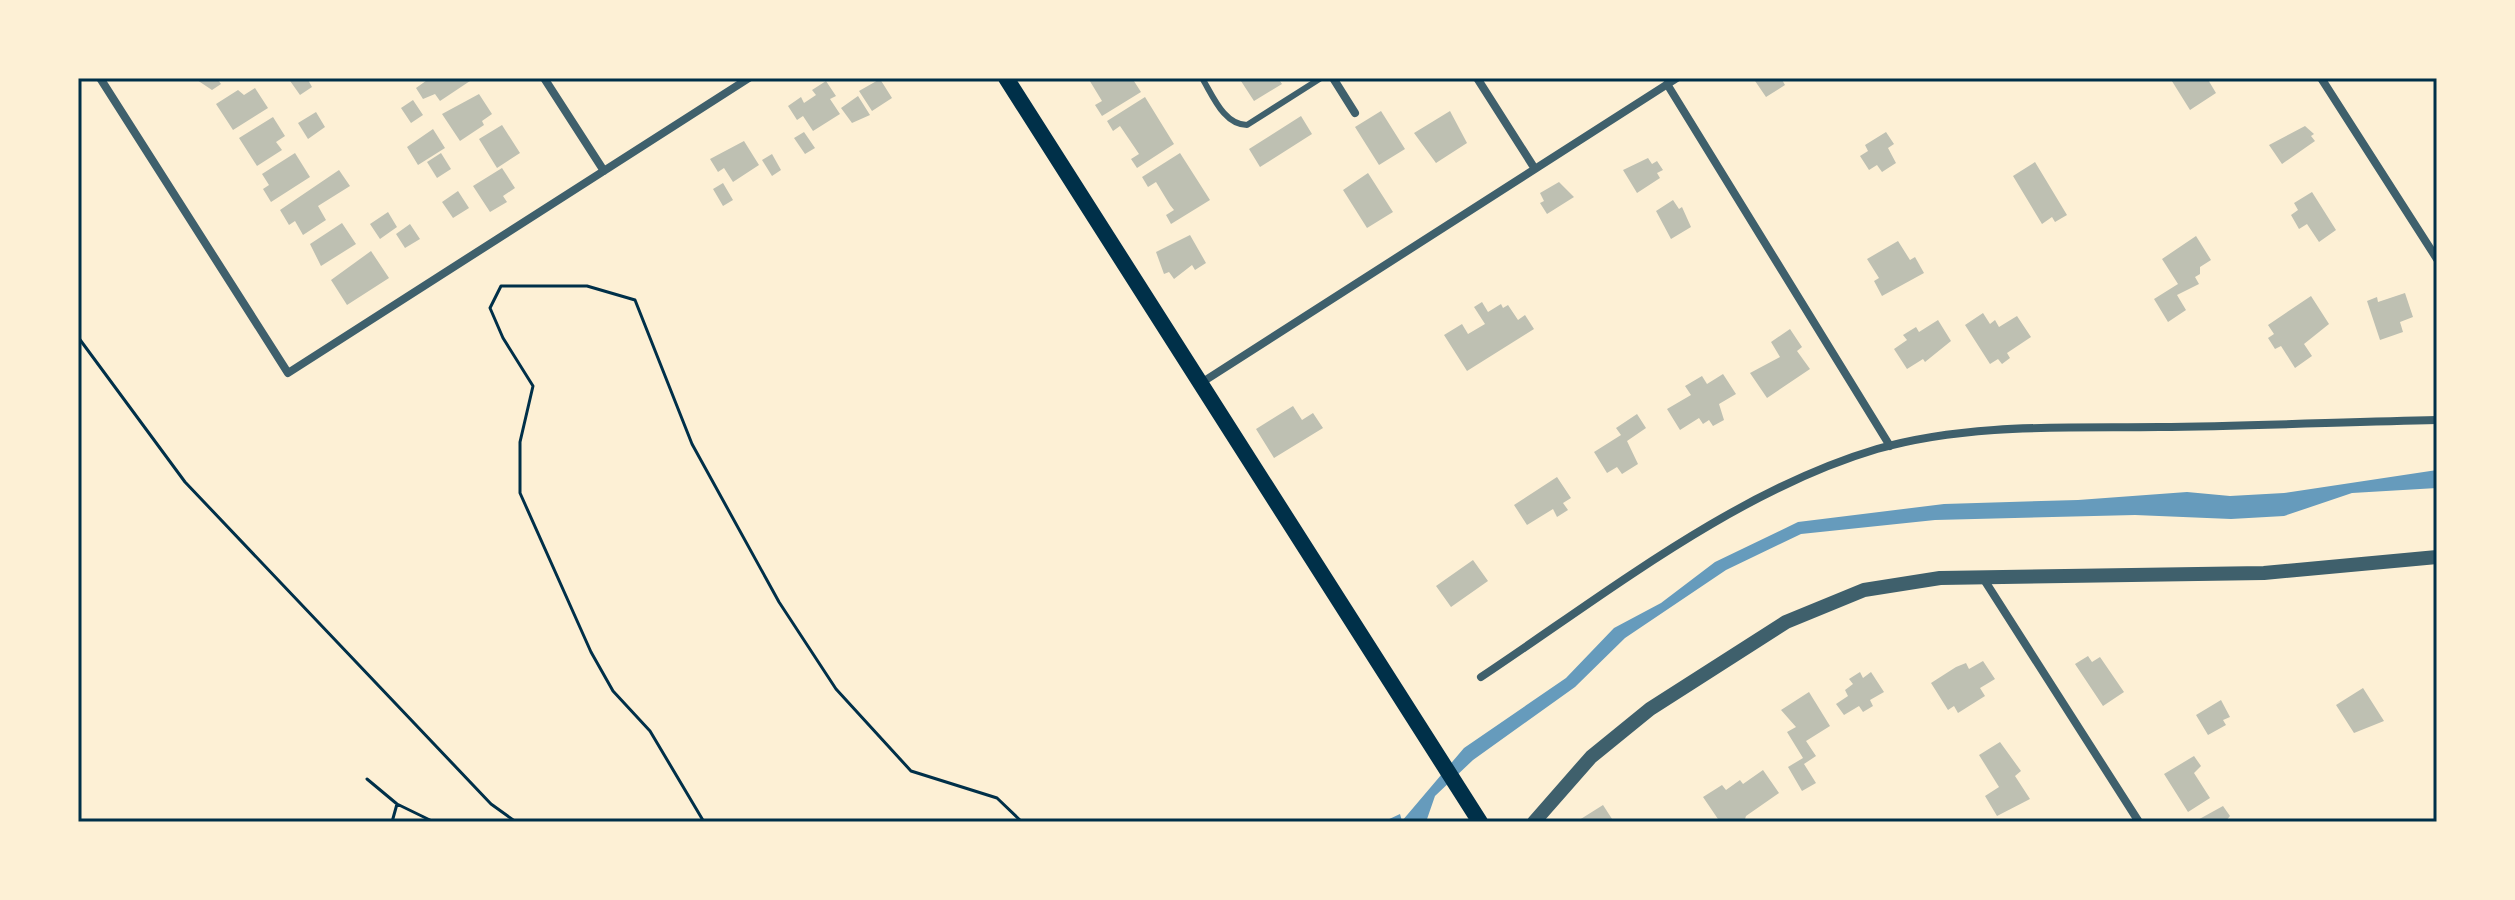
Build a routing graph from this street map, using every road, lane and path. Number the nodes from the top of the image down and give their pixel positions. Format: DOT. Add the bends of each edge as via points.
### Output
graph roads {
  1 [pos="100,78"];
  2 [pos="544,78"];
  3 [pos="749,78"];
  4 [pos="1006,78"];
  5 [pos="1202,78"];
  6 [pos="1321,78"];
  7 [pos="1333,78"];
  8 [pos="1477,78"];
  9 [pos="1677,78"];
  10 [pos="2321,78"];
  11 [pos="1667,84"];
  12 [pos="1355,113"];
  13 [pos="1535,169"];
  14 [pos="604,171"];
  15 [pos="2437,259"];
  16 [pos="78,337"];
  17 [pos="1200,383"];
  18 [pos="2437,420"];
  19 [pos="1890,446"];
  20 [pos="2437,557"];
  21 [pos="1983,577"];
  22 [pos="1481,677"];
  23 [pos="367,779"];
  24 [pos="397,804"];
  25 [pos="1478,817"];
  26 [pos="392,822"];
  27 [pos="434,822"];
  28 [pos="516,822"];
  29 [pos="704,822"];
  30 [pos="1022,822"];
  31 [pos="1534,822"];
  32 [pos="2139,822"];
  1 -- 14 [label="street" via="288,373"];
  2 -- 14 [label="street"];
  3 -- 14 [label="street"];
  4 -- 17 [label="main road"];
  5 -- 6 [label="lane" via="1238,125 1247,125"];
  7 -- 12 [label="street"];
  8 -- 13 [label="street"];
  9 -- 11 [label="street"];
  10 -- 15 [label="street"];
  11 -- 13 [label="street"];
  11 -- 19 [label="street"];
  13 -- 17 [label="street"];
  16 -- 28 [label="path" via="185,482 491,804"];
  17 -- 25 [label="main road"];
  18 -- 19 [label="street" via="2031,429"];
  19 -- 22 [label="street" via="1815,473 1740,509"];
  20 -- 21 [label="street" via="2264,573"];
  21 -- 31 [label="street" via="1872,588 1786,622 1616,735"];
  21 -- 32 [label="street"];
  23 -- 24 [label="path"];
  24 -- 26 [label="path"];
  24 -- 27 [label="path"];
  29 -- 30 [label="path" via="650,731 613,691 598,665 520,493 520,442 533,386 490,308 501,286 587,286 635,300 692,444 779,602 836,689 911,771 997,798"];
}
